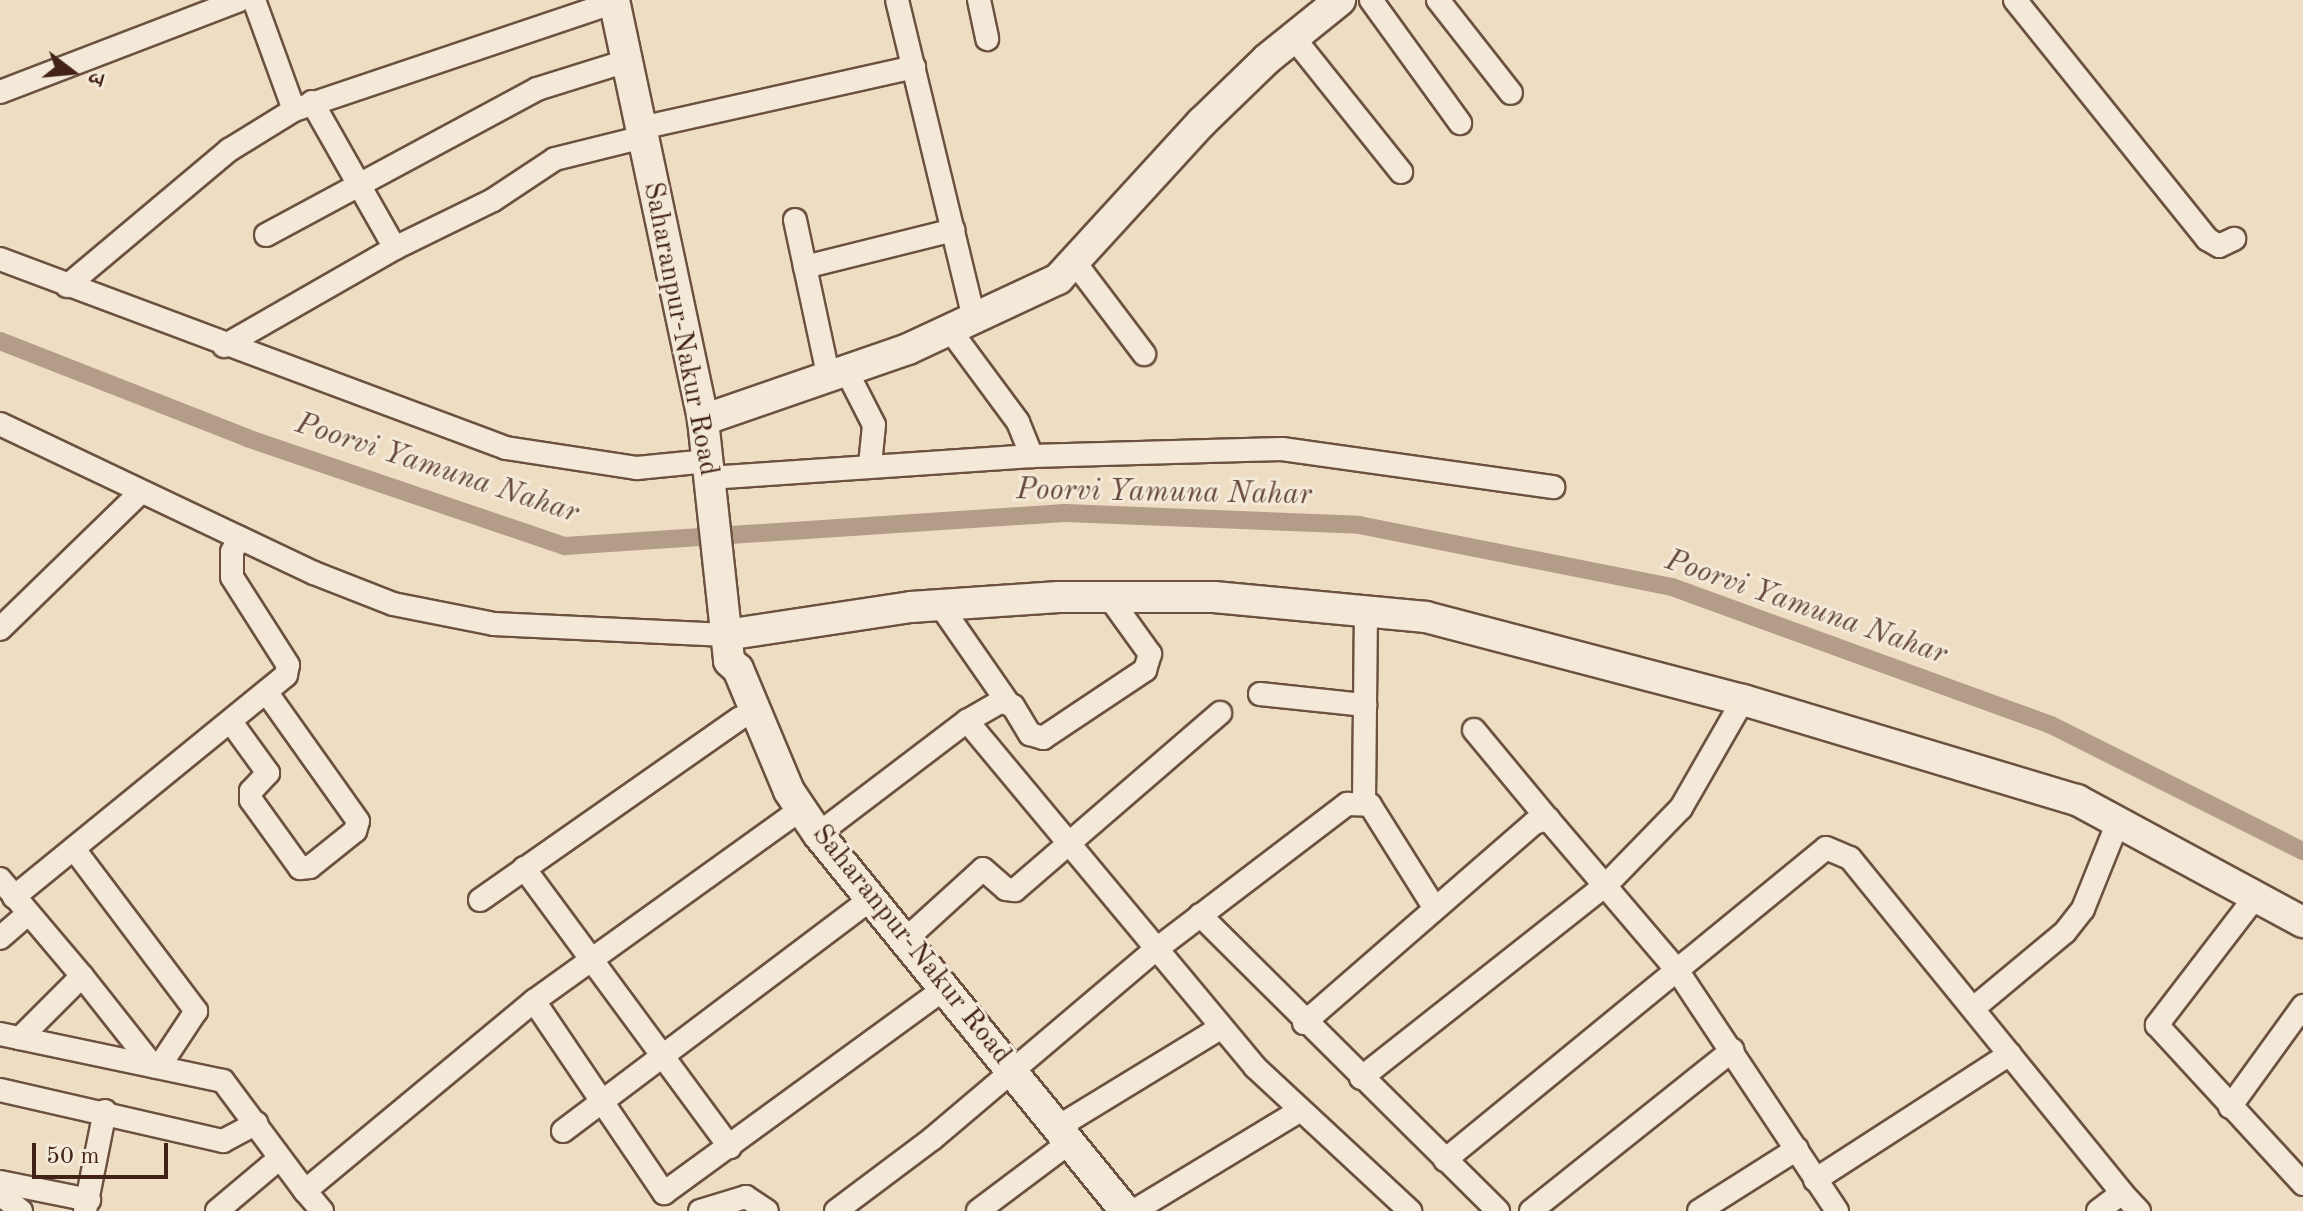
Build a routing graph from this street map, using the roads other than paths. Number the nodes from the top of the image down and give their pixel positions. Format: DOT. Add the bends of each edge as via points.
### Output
graph roads {
  1 [pos="240,0"];
  2 [pos="254,0"];
  3 [pos="897,0"];
  4 [pos="979,0"];
  5 [pos="1340,0"];
  6 [pos="1371,0"];
  7 [pos="1438,0"];
  8 [pos="2015,0"];
  9 [pos="614,1"];
  10 [pos="1293,37"];
  11 [pos="987,39"];
  12 [pos="627,61"];
  13 [pos="914,67"];
  14 [pos="0,92"];
  15 [pos="1511,93"];
  16 [pos="303,106"];
  17 [pos="1460,123"];
  18 [pos="642,133"];
  19 [pos="1401,172"];
  20 [pos="359,187"];
  21 [pos="795,220"];
  22 [pos="953,230"];
  23 [pos="266,235"];
  24 [pos="2234,239"];
  25 [pos="395,248"];
  26 [pos="0,259"];
  27 [pos="1076,264"];
  28 [pos="805,267"];
  29 [pos="67,286"];
  30 [pos="962,325"];
  31 [pos="224,346"];
  32 [pos="1144,354"];
  33 [pos="838,375"];
  34 [pos="703,420"];
  35 [pos="0,424"];
  36 [pos="1032,456"];
  37 [pos="870,465"];
  38 [pos="709,476"];
  39 [pos="1553,487"];
  40 [pos="141,492"];
  41 [pos="239,538"];
  42 [pos="1109,597"];
  43 [pos="940,605"];
  44 [pos="1366,609"];
  45 [pos="0,629"];
  46 [pos="726,637"];
  47 [pos="267,693"];
  48 [pos="1260,694"];
  49 [pos="1743,700"];
  50 [pos="1008,703"];
  51 [pos="1365,705"];
  52 [pos="1220,713"];
  53 [pos="740,718"];
  54 [pos="967,721"];
  55 [pos="231,722"];
  56 [pos="1474,730"];
  57 [pos="1364,801"];
  58 [pos="789,818"];
  59 [pos="1548,819"];
  60 [pos="2118,822"];
  61 [pos="818,834"];
  62 [pos="1068,845"];
  63 [pos="74,849"];
  64 [pos="524,868"];
  65 [pos="1607,884"];
  66 [pos="2256,896"];
  67 [pos="14,897"];
  68 [pos="480,900"];
  69 [pos="860,907"];
  70 [pos="1434,907"];
  71 [pos="1200,915"];
  72 [pos="2303,922"];
  73 [pos="0,938"];
  74 [pos="905,940"];
  75 [pos="1154,951"];
  76 [pos="590,959"];
  77 [pos="1677,970"];
  78 [pos="82,976"];
  79 [pos="933,997"];
  80 [pos="534,1001"];
  81 [pos="2303,1006"];
  82 [pos="1975,1007"];
  83 [pos="1304,1023"];
  84 [pos="1220,1028"];
  85 [pos="10,1036"];
  86 [pos="1733,1050"];
  87 [pos="2010,1054"];
  88 [pos="661,1057"];
  89 [pos="156,1066"];
  90 [pos="1007,1074"];
  91 [pos="1361,1078"];
  92 [pos="0,1090"];
  93 [pos="601,1103"];
  94 [pos="2230,1107"];
  95 [pos="105,1111"];
  96 [pos="1299,1111"];
  97 [pos="257,1123"];
  98 [pos="563,1131"];
  99 [pos="1058,1139"];
  100 [pos="730,1147"];
  101 [pos="1797,1149"];
  102 [pos="280,1158"];
  103 [pos="1445,1160"];
  104 [pos="1815,1180"];
  105 [pos="0,1182"];
  106 [pos="2303,1184"];
  107 [pos="305,1191"];
  108 [pos="659,1192"];
  109 [pos="2122,1193"];
  110 [pos="0,1194"];
  111 [pos="87,1205"];
  112 [pos="21,1211"];
  113 [pos="217,1211"];
  114 [pos="322,1211"];
  115 [pos="673,1211"];
  116 [pos="700,1211"];
  117 [pos="767,1211"];
  118 [pos="836,1211"];
  119 [pos="978,1211"];
  120 [pos="1107,1211"];
  121 [pos="1125,1211"];
  122 [pos="1134,1211"];
  123 [pos="1410,1211"];
  124 [pos="1498,1211"];
  125 [pos="1531,1211"];
  126 [pos="1699,1211"];
  127 [pos="1837,1211"];
  128 [pos="2098,1211"];
  129 [pos="2139,1211"];
  1 -- 14 [label="street"];
  2 -- 16 [label="street"];
  3 -- 13 [label="street"];
  4 -- 11 [label="street"];
  5 -- 10 [label="street"];
  6 -- 17 [label="street"];
  7 -- 15 [label="street"];
  8 -- 24 [label="street" via="2207,239 2219,246"];
  9 -- 12 [label="street, Saharanpur-Nakur Road"];
  9 -- 16 [label="street"];
  10 -- 19 [label="street"];
  10 -- 27 [label="street" via="1157,167"];
  12 -- 18 [label="street, Saharanpur-Nakur Road"];
  12 -- 20 [label="street" via="537,89"];
  13 -- 18 [label="street"];
  13 -- 22 [label="street"];
  16 -- 20 [label="street"];
  16 -- 29 [label="street" via="229,150"];
  18 -- 25 [label="street" via="555,159 493,200"];
  18 -- 34 [label="street, Saharanpur-Nakur Road"];
  20 -- 23 [label="street"];
  20 -- 25 [label="street"];
  21 -- 28 [label="street"];
  22 -- 28 [label="street"];
  22 -- 30 [label="street"];
  25 -- 31 [label="street"];
  26 -- 29 [label="street"];
  27 -- 30 [label="street" via="1038,291"];
  27 -- 32 [label="street"];
  28 -- 33 [label="street"];
  29 -- 31 [label="street"];
  30 -- 33 [label="street"];
  30 -- 36 [label="street"];
  31 -- 38 [label="street" via="506,448"];
  33 -- 34 [label="street"];
  33 -- 37 [label="street" via="874,425"];
  34 -- 38 [label="street, Saharanpur-Nakur Road"];
  35 -- 40 [label="street"];
  36 -- 37 [label="street"];
  36 -- 39 [label="street" via="1282,449"];
  37 -- 38 [label="street"];
  38 -- 46 [label="street, Saharanpur-Nakur Road"];
  40 -- 41 [label="street"];
  40 -- 45 [label="street"];
  41 -- 46 [label="street" via="393,604 443,616 561,629"];
  41 -- 47 [label="street" via="232,552 232,577 288,665 286,675"];
  42 -- 43 [label="street"];
  42 -- 44 [label="street" via="1214,597"];
  42 -- 50 [label="street" via="1150,654 1145,670 1043,738 1030,734"];
  43 -- 46 [label="street"];
  43 -- 50 [label="street"];
  44 -- 49 [label="street" via="1490,631"];
  44 -- 51 [label="street"];
  46 -- 53 [label="street, Saharanpur-Nakur Road" via="726,673"];
  46 -- 61 [label="street, Saharanpur-Nakur Road" via="789,791"];
  47 -- 55 [label="street"];
  47 -- 55 [label="street" via="358,821 355,831 310,867 300,868 251,800 251,791 268,773"];
  48 -- 51 [label="street"];
  49 -- 60 [label="street" via="2077,800"];
  49 -- 65 [label="street" via="1681,808"];
  50 -- 54 [label="street" via="995,702"];
  51 -- 57 [label="street"];
  52 -- 62 [label="street"];
  53 -- 58 [label="street, Saharanpur-Nakur Road"];
  53 -- 64 [label="street"];
  54 -- 61 [label="street"];
  54 -- 62 [label="street"];
  55 -- 63 [label="street"];
  56 -- 59 [label="street"];
  57 -- 70 [label="street"];
  57 -- 71 [label="street" via="1347,804"];
  58 -- 69 [label="street, Saharanpur-Nakur Road"];
  58 -- 76 [label="street"];
  59 -- 65 [label="street"];
  59 -- 70 [label="street" via="1534,823"];
  60 -- 66 [label="street"];
  60 -- 82 [label="street" via="2083,909 2065,932"];
  61 -- 74 [label="street, Saharanpur-Nakur Road"];
  62 -- 74 [label="street" via="1015,890 1006,889 983,869"];
  62 -- 75 [label="street"];
  63 -- 67 [label="street"];
  63 -- 89 [label="street" via="196,1011"];
  64 -- 68 [label="street"];
  64 -- 76 [label="street"];
  65 -- 77 [label="street"];
  65 -- 91 [label="street"];
  66 -- 72 [label="street"];
  66 -- 94 [label="street" via="2157,1025"];
  67 -- 73 [label="street"];
  67 -- 78 [label="street"];
  69 -- 79 [label="street, Saharanpur-Nakur Road"];
  69 -- 88 [label="street"];
  70 -- 83 [label="street"];
  71 -- 75 [label="street"];
  71 -- 83 [label="street"];
  74 -- 90 [label="street, Saharanpur-Nakur Road"];
  75 -- 84 [label="street"];
  75 -- 90 [label="street"];
  76 -- 80 [label="street"];
  76 -- 88 [label="street"];
  77 -- 82 [label="street" via="1826,848 1850,858"];
  77 -- 86 [label="street"];
  77 -- 103 [label="street"];
  78 -- 85 [label="street"];
  78 -- 89 [label="street"];
  79 -- 90 [label="street, Saharanpur-Nakur Road"];
  79 -- 100 [label="street"];
  80 -- 93 [label="street"];
  80 -- 107 [label="street"];
  81 -- 94 [label="street"];
  82 -- 87 [label="street"];
  83 -- 91 [label="street"];
  84 -- 96 [label="street"];
  84 -- 99 [label="street"];
  85 -- 89 [label="street"];
  86 -- 101 [label="street"];
  86 -- 125 [label="street"];
  87 -- 104 [label="street"];
  87 -- 109 [label="street"];
  88 -- 93 [label="street"];
  88 -- 100 [label="street"];
  89 -- 97 [label="street" via="223,1081"];
  90 -- 99 [label="street, Saharanpur-Nakur Road"];
  90 -- 118 [label="street"];
  91 -- 103 [label="street"];
  92 -- 95 [label="street"];
  93 -- 98 [label="street"];
  93 -- 108 [label="street"];
  94 -- 106 [label="street"];
  95 -- 97 [label="street" via="223,1141"];
  95 -- 111 [label="street"];
  96 -- 122 [label="street"];
  96 -- 123 [label="street"];
  97 -- 102 [label="street"];
  99 -- 119 [label="street"];
  99 -- 120 [label="street, Saharanpur-Nakur Road"];
  99 -- 121 [label="street, Saharanpur-Nakur Road"];
  100 -- 108 [label="street" via="671,1191"];
  101 -- 104 [label="street"];
  101 -- 126 [label="street"];
  102 -- 107 [label="street"];
  102 -- 113 [label="street"];
  103 -- 124 [label="street"];
  104 -- 127 [label="street"];
  105 -- 111 [label="street"];
  107 -- 114 [label="street"];
  108 -- 115 [label="street"];
  109 -- 128 [label="street"];
  109 -- 129 [label="street"];
  110 -- 112 [label="street"];
  116 -- 117 [label="street" via="746,1197"];
}
